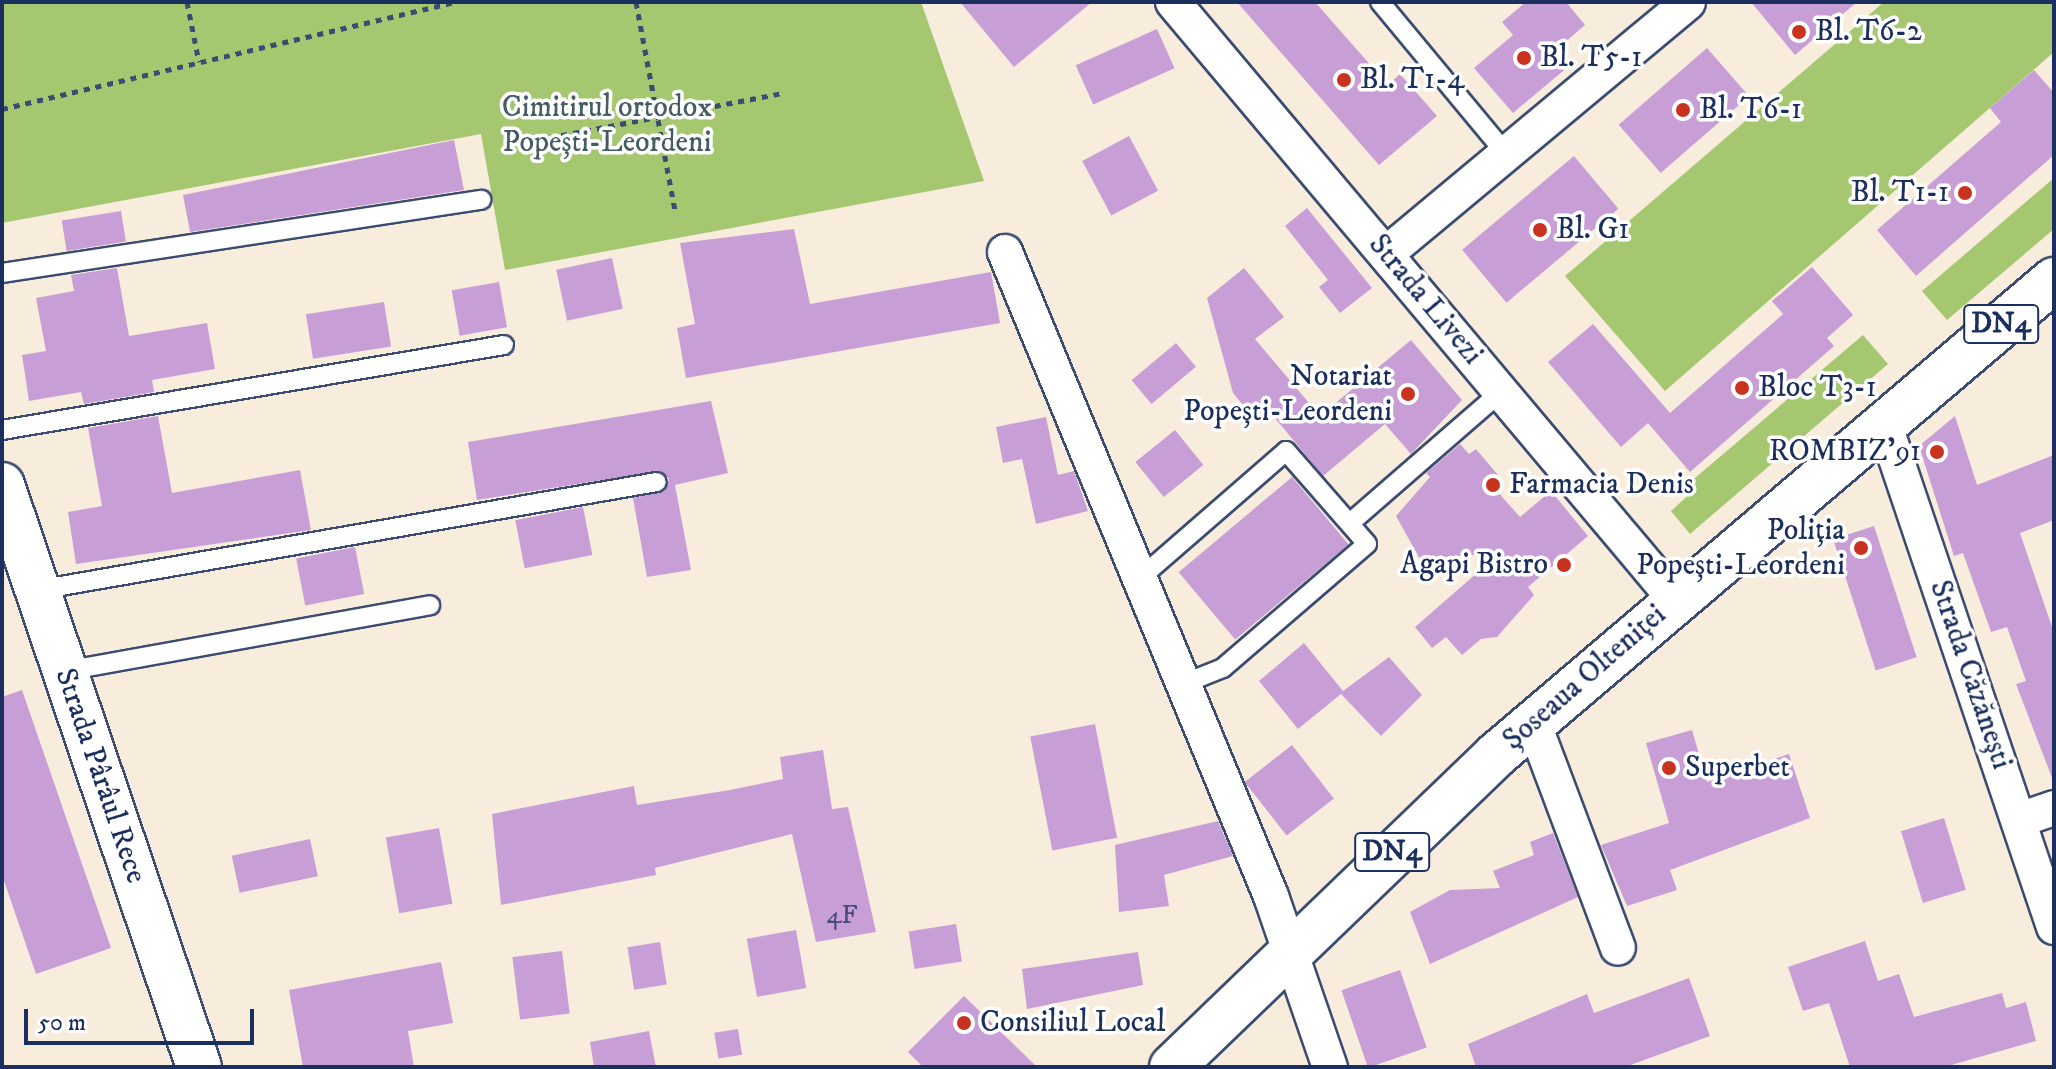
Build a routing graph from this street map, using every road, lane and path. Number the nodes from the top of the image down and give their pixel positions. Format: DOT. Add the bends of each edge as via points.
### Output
graph roads {
  1 [pos="187,2"];
  2 [pos="456,2"];
  3 [pos="636,2"];
  4 [pos="1173,2"];
  5 [pos="1380,2"];
  6 [pos="1688,2"];
  7 [pos="199,62"];
  8 [pos="783,93"];
  9 [pos="2,107"];
  10 [pos="657,117"];
  11 [pos="526,142"];
  12 [pos="1506,154"];
  13 [pos="481,200"];
  14 [pos="675,210"];
  15 [pos="1005,252"];
  16 [pos="1386,254"];
  17 [pos="2,273"];
  18 [pos="2054,280"];
  19 [pos="504,345"];
  20 [pos="1502,391"];
  21 [pos="1884,423"];
  22 [pos="2,430"];
  23 [pos="657,482"];
  24 [pos="2,485"];
  25 [pos="1350,523"];
  26 [pos="1139,579"];
  27 [pos="38,590"];
  28 [pos="1675,599"];
  29 [pos="430,605"];
  30 [pos="65,671"];
  31 [pos="1183,684"];
  32 [pos="1533,722"];
  33 [pos="2054,808"];
  34 [pos="2019,820"];
  35 [pos="2054,927"];
  36 [pos="1618,948"];
  37 [pos="1290,950"];
  38 [pos="199,1067"];
  39 [pos="1172,1067"];
  40 [pos="1330,1067"];
  1 -- 7 [label="path"];
  2 -- 7 [label="path"];
  3 -- 10 [label="path"];
  4 -- 16 [label="street, Strada Livezi"];
  5 -- 12 [label="lane"];
  6 -- 12 [label="street"];
  7 -- 9 [label="path"];
  8 -- 10 [label="path"];
  10 -- 11 [label="path"];
  10 -- 14 [label="path"];
  12 -- 16 [label="street"];
  13 -- 17 [label="lane"];
  15 -- 26 [label="street"];
  16 -- 20 [label="street, Strada Livezi"];
  18 -- 21 [label="main road, Șoseaua Olteniței / DN4"];
  19 -- 22 [label="lane"];
  20 -- 25 [label="lane"];
  20 -- 28 [label="street, Strada Livezi"];
  21 -- 28 [label="main road, Șoseaua Olteniței / DN4"];
  21 -- 34 [label="street, Strada Căzănești"];
  23 -- 27 [label="lane"];
  24 -- 27 [label="main road, Strada Pârâul Rece"];
  25 -- 26 [label="lane" via="1286,451"];
  25 -- 31 [label="lane" via="1367,544 1223,668"];
  26 -- 31 [label="street"];
  27 -- 30 [label="main road, Strada Pârâul Rece"];
  28 -- 32 [label="main road, Șoseaua Olteniței / DN4"];
  29 -- 30 [label="lane"];
  30 -- 38 [label="main road, Strada Pârâul Rece"];
  31 -- 37 [label="street"];
  32 -- 36 [label="street"];
  32 -- 37 [label="main road, Șoseaua Olteniței / DN4"];
  33 -- 34 [label="street"];
  34 -- 35 [label="street, Strada Căzănești"];
  37 -- 39 [label="main road, Șoseaua Olteniței / DN4"];
  37 -- 40 [label="street"];
}
